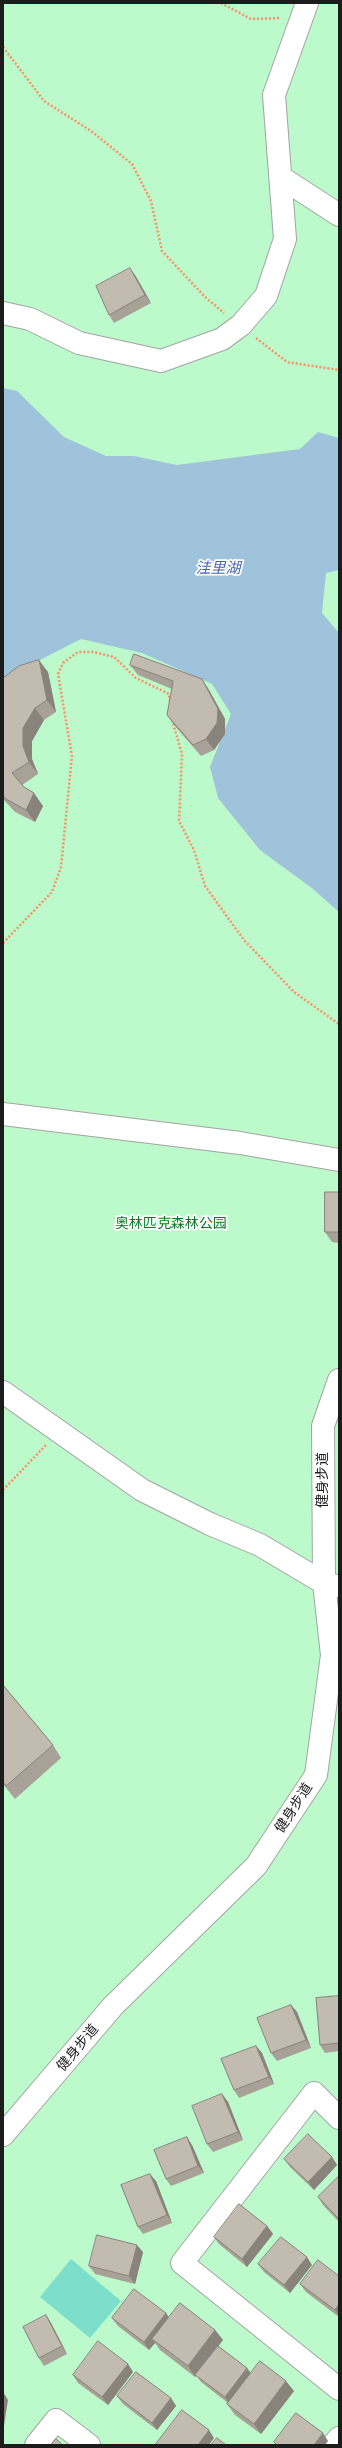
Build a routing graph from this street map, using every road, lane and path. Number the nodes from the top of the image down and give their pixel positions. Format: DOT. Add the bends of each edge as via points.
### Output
graph roads {
  1 [pos="221,3"];
  2 [pos="305,10"];
  3 [pos="3,47"];
  4 [pos="282,178"];
  5 [pos="339,215"];
  6 [pos="3,313"];
  7 [pos="240,325"];
  8 [pos="339,370"];
  9 [pos="171,707"];
  10 [pos="171,714"];
  11 [pos="3,943"];
  12 [pos="339,1024"];
  13 [pos="3,1114"];
  14 [pos="339,1160"];
  15 [pos="339,1380"];
  16 [pos="3,1392"];
  17 [pos="61,1433"];
  18 [pos="3,1490"];
  19 [pos="332,1584"];
  20 [pos="339,2118"];
  21 [pos="3,2135"];
  22 [pos="339,2389"];
  23 [pos="339,2438"];
  24 [pos="36,2445"];
  25 [pos="89,2445"];
  26 [pos="333,2445"];
  1 -- 2 [label="path" via="251,19"];
  2 -- 4 [label="street" via="274,95"];
  3 -- 7 [label="path" via="44,101 91,132 132,164 151,201 162,252 205,297"];
  4 -- 5 [label="street"];
  4 -- 7 [label="street" via="285,239 266,296"];
  6 -- 7 [label="street" via="30,319 79,343 161,361 222,339"];
  7 -- 8 [label="path" via="287,362"];
  9 -- 11 [label="path" via="169,694 136,678 114,657 93,652 78,652 63,664 58,674 72,756 61,867 52,892"];
  10 -- 12 [label="path" via="172,727 182,754 179,821 194,850 205,886 244,940 294,992"];
  13 -- 14 [label="street" via="240,1143"];
  15 -- 19 [label="street, 健身步道" via="323,1426"];
  16 -- 17 [label="street"];
  17 -- 18 [label="path" via="36,1453"];
  17 -- 19 [label="street" via="142,1490 210,1524 260,1545"];
  19 -- 21 [label="street, 健身步道" via="332,1655 316,1775 256,1866 113,2006"];
  20 -- 22 [label="street" via="314,2093 182,2263"];
  23 -- 26 [label="street"];
  24 -- 25 [label="street" via="56,2420"];
}
